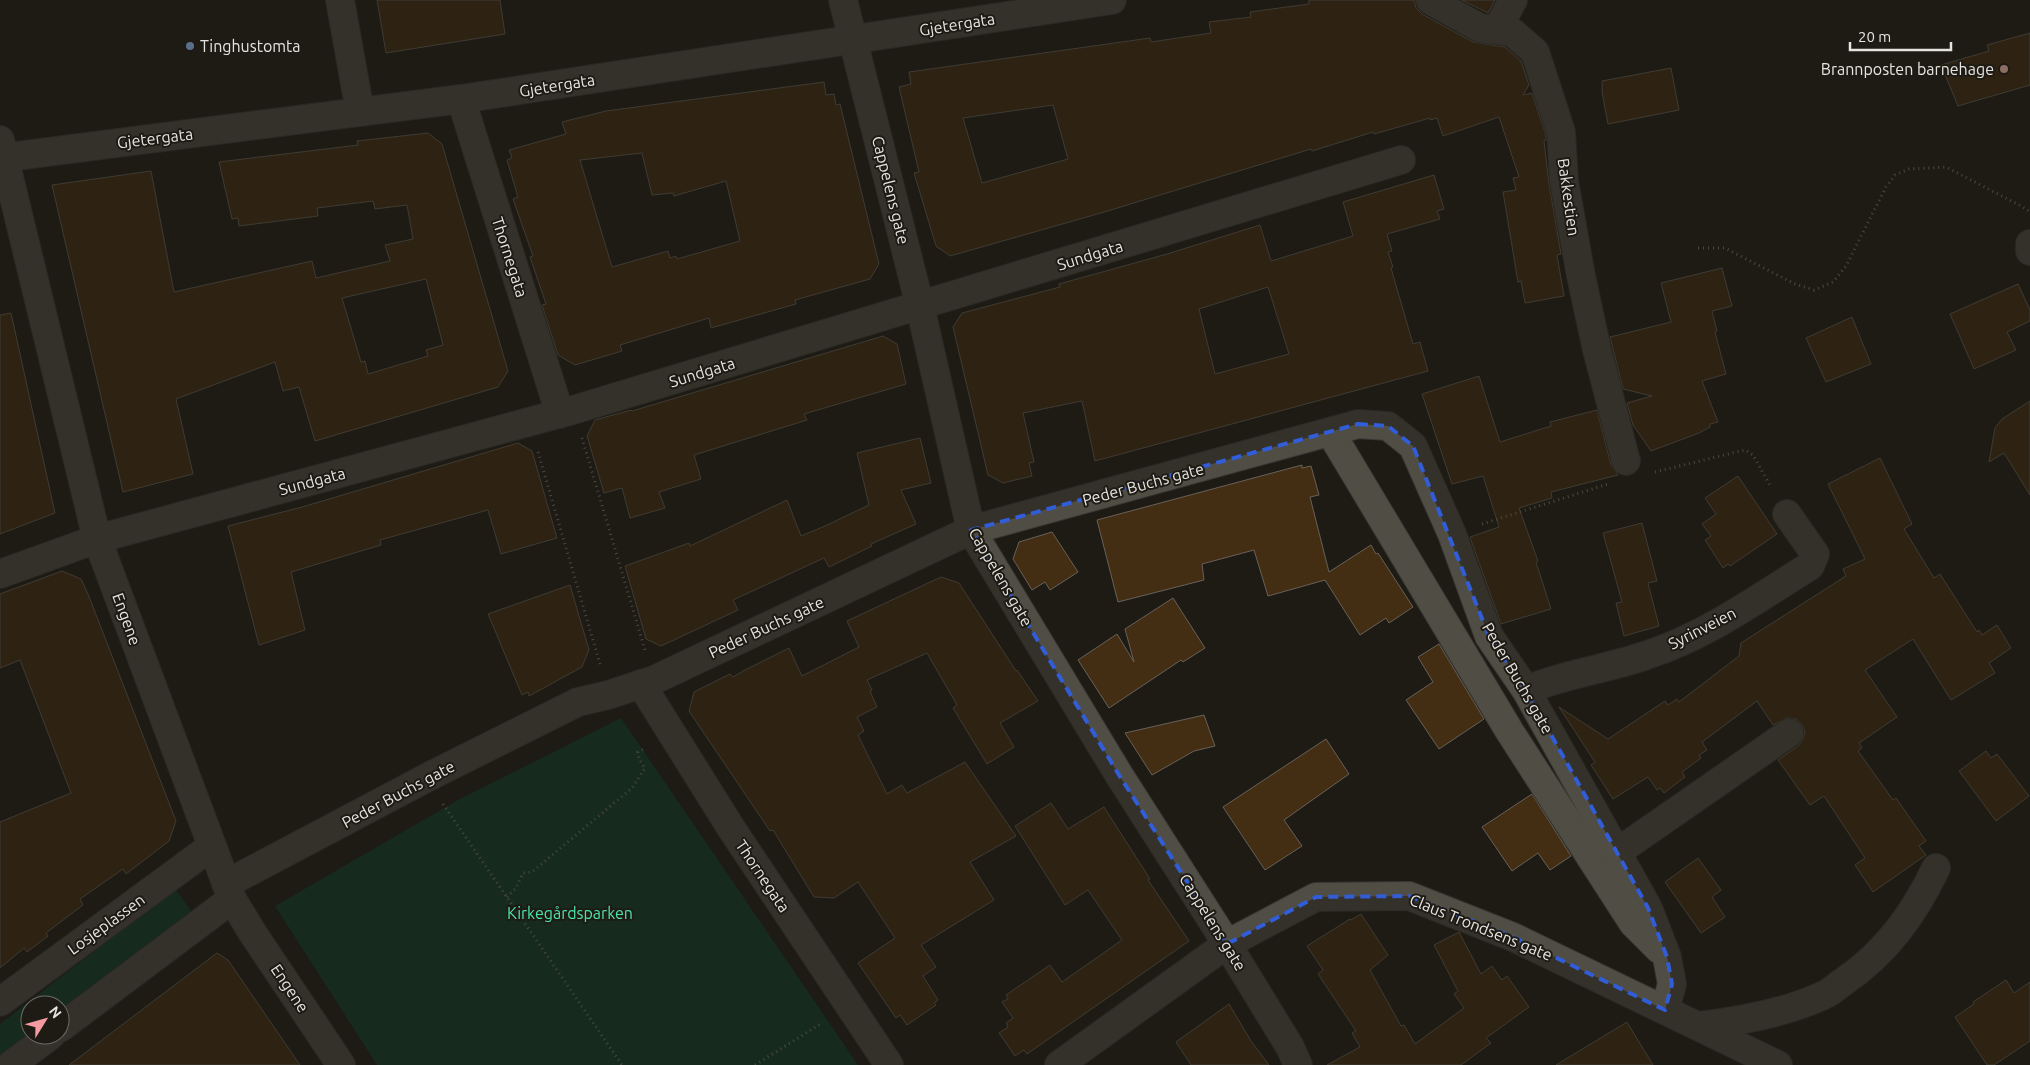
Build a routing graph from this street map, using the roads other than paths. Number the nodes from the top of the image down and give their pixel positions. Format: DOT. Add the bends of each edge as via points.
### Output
graph roads {
  1 [pos="340,0"];
  2 [pos="844,0"];
  3 [pos="1112,0"];
  4 [pos="1430,0"];
  5 [pos="1512,0"];
  6 [pos="1497,30"];
  7 [pos="854,40"];
  8 [pos="460,100"];
  9 [pos="360,112"];
  10 [pos="1,152"];
  11 [pos="1401,160"];
  12 [pos="2030,244"];
  13 [pos="2030,251"];
  14 [pos="920,306"];
  15 [pos="567,412"];
  16 [pos="1331,433"];
  17 [pos="1627,470"];
  18 [pos="1787,514"];
  19 [pos="971,530"];
  20 [pos="97,539"];
  21 [pos="0,574"];
  22 [pos="647,682"];
  23 [pos="1526,690"];
  24 [pos="1789,733"];
  25 [pos="212,846"];
  26 [pos="1616,853"];
  27 [pos="1936,868"];
  28 [pos="229,892"];
  29 [pos="1227,944"];
  30 [pos="1667,957"];
  31 [pos="0,1002"];
  32 [pos="1665,1010"];
  33 [pos="70,1020"];
  34 [pos="1698,1026"];
  35 [pos="37,1045"];
  36 [pos="11,1065"];
  37 [pos="341,1065"];
  38 [pos="890,1065"];
  39 [pos="1059,1065"];
  40 [pos="1298,1065"];
  41 [pos="1778,1065"];
  1 -- 9 [label="street"];
  2 -- 7 [label="street, Cappelens gate"];
  3 -- 7 [label="street, Gjetergata"];
  4 -- 6 [label="street, Bakkestien" via="1480,28"];
  5 -- 6 [label="street"];
  6 -- 17 [label="street, Bakkestien" via="1512,32 1535,52 1561,132 1564,181 1582,276"];
  7 -- 8 [label="street, Gjetergata"];
  7 -- 14 [label="street, Cappelens gate"];
  8 -- 9 [label="street, Gjetergata"];
  8 -- 15 [label="street, Thornegata"];
  9 -- 10 [label="street, Gjetergata"];
  10 -- 20 [label="street, Engene"];
  11 -- 14 [label="street, Sundgata"];
  12 -- 13 [label="street"];
  14 -- 15 [label="street, Sundgata"];
  14 -- 19 [label="street, Cappelens gate"];
  15 -- 20 [label="street, Sundgata"];
  16 -- 19 [label="street, Peder Buchs gate"];
  16 -- 23 [label="street, Peder Buchs gate" via="1358,424 1388,426 1412,446 1452,534 1489,636"];
  16 -- 30 [label="street, Peder Buchs gate" via="1510,732 1632,923"];
  18 -- 23 [label="street, Syrinveien" via="1815,554 1810,566 1700,633 1647,655"];
  19 -- 22 [label="street, Peder Buchs gate"];
  19 -- 29 [label="street, Cappelens gate" via="1119,775"];
  20 -- 21 [label="street, Sundgata"];
  20 -- 25 [label="street, Engene"];
  22 -- 28 [label="street, Peder Buchs gate" via="578,702 430,776"];
  22 -- 38 [label="street, Thornegata" via="671,734"];
  23 -- 26 [label="street, Peder Buchs gate"];
  24 -- 26 [label="street"];
  25 -- 28 [label="street, Engene"];
  25 -- 31 [label="street, Losjeplassen"];
  26 -- 30 [label="street, Peder Buchs gate" via="1648,908"];
  27 -- 34 [label="street" via="1924,895 1894,938 1873,959 1825,995 1763,1015"];
  28 -- 33 [label="street"];
  28 -- 37 [label="street, Engene"];
  29 -- 32 [label="street, Claus Trondsens gate" via="1316,897 1409,896 1513,937"];
  29 -- 39 [label="street, Claus Trondsens gate"];
  29 -- 40 [label="street, Cappelens gate"];
  30 -- 32 [label="street, Peder Buchs gate" via="1672,984"];
  32 -- 34 [label="street, Claus Trondsens gate"];
  34 -- 41 [label="street, Claus Trondsens gate"];
  35 -- 36 [label="street"];
}
